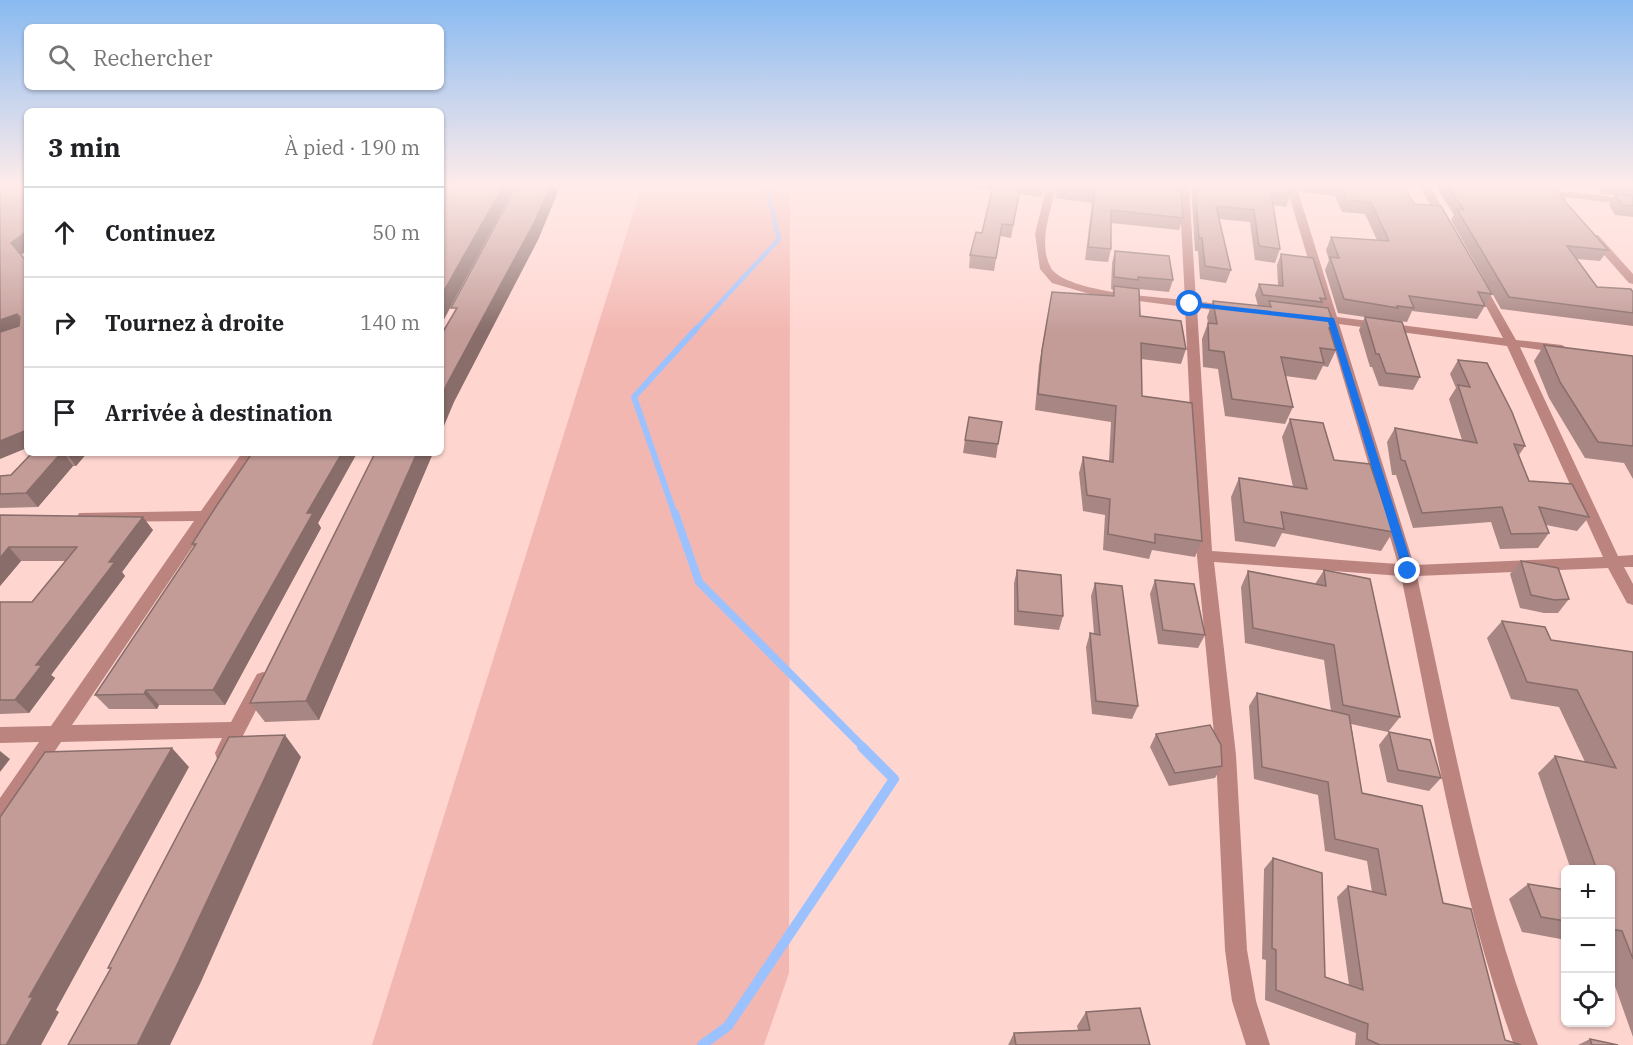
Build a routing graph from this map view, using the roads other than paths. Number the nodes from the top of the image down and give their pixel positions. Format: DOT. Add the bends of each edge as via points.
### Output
graph roads {
  1 [pos="1042,234"];
  2 [pos="1186,234"];
  3 [pos="1305,234"];
  4 [pos="1590,234"];
  5 [pos="1474,274"];
  6 [pos="1633,281"];
  7 [pos="1190,304"];
  8 [pos="1249,311"];
  9 [pos="1308,317"];
  10 [pos="1331,320"];
  11 [pos="1512,343"];
  12 [pos="1578,352"];
  13 [pos="247,456"];
  14 [pos="206,516"];
  15 [pos="69,517"];
  16 [pos="1205,556"];
  17 [pos="1633,561"];
  18 [pos="1614,564"];
  19 [pos="1408,571"];
  20 [pos="1633,598"];
  21 [pos="274,658"];
  22 [pos="236,730"];
  23 [pos="0,735"];
  24 [pos="56,735"];
  25 [pos="214,772"];
  26 [pos="0,815"];
  27 [pos="1258,1045"];
  28 [pos="1526,1045"];
  1 -- 7 [label="street" via="1045,269 1056,281 1093,292"];
  2 -- 7 [label="street"];
  3 -- 10 [label="street"];
  4 -- 6 [label="street"];
  5 -- 11 [label="street"];
  7 -- 8 [label="street"];
  7 -- 16 [label="street"];
  9 -- 10 [label="street"];
  10 -- 11 [label="street"];
  10 -- 19 [label="street"];
  11 -- 12 [label="street"];
  11 -- 18 [label="street"];
  13 -- 14 [label="street"];
  14 -- 15 [label="street"];
  14 -- 24 [label="street"];
  16 -- 19 [label="street"];
  16 -- 27 [label="street" via="1226,755 1236,950 1244,1001"];
  17 -- 18 [label="street"];
  18 -- 19 [label="street"];
  18 -- 20 [label="street"];
  19 -- 28 [label="street" via="1471,863 1505,989"];
  21 -- 22 [label="street"];
  22 -- 24 [label="street"];
  22 -- 25 [label="street"];
  23 -- 24 [label="street"];
  24 -- 26 [label="street"];
}
